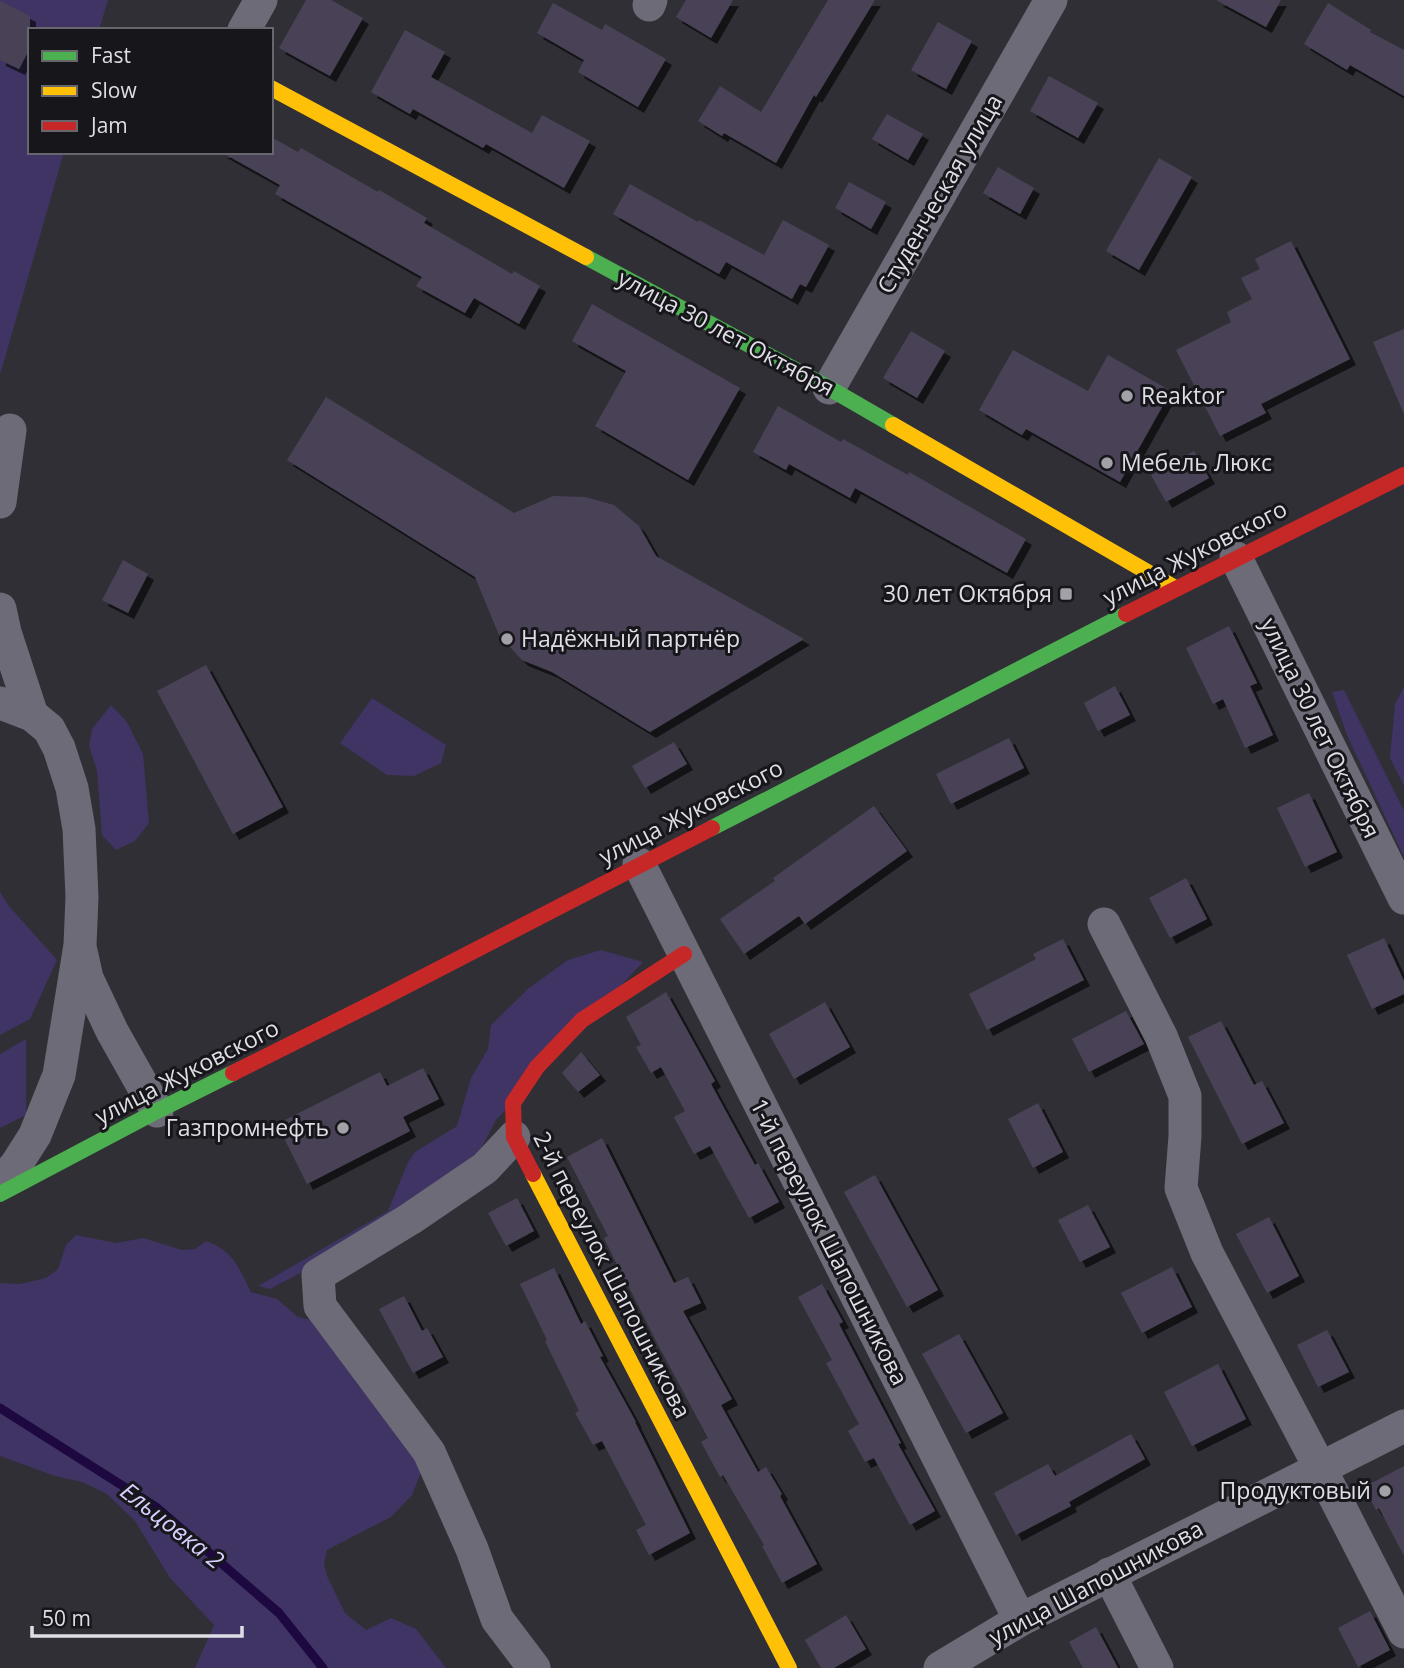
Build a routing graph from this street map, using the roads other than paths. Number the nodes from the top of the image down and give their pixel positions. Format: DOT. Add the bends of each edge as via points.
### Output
graph roads {
  1 [pos="261,0"];
  2 [pos="1051,0"];
  3 [pos="245,28"];
  4 [pos="273,89"];
  5 [pos="829,388"];
  6 [pos="10,430"];
  7 [pos="1404,475"];
  8 [pos="0,502"];
  9 [pos="1237,558"];
  10 [pos="1175,589"];
  11 [pos="0,609"];
  12 [pos="0,703"];
  13 [pos="32,715"];
  14 [pos="639,864"];
  15 [pos="1404,898"];
  16 [pos="1104,924"];
  17 [pos="80,945"];
  18 [pos="684,954"];
  19 [pos="157,1111"];
  20 [pos="514,1137"];
  21 [pos="0,1183"];
  22 [pos="0,1194"];
  23 [pos="1404,1426"];
  24 [pos="1320,1468"];
  25 [pos="1109,1574"];
  26 [pos="1020,1619"];
  27 [pos="1404,1632"];
  28 [pos="534,1668"];
  29 [pos="789,1668"];
  30 [pos="940,1668"];
  31 [pos="1157,1668"];
  1 -- 3 [label="street"];
  2 -- 5 [label="street, Студенческая улица"];
  4 -- 5 [label="street, улица 30 лет Октября"];
  5 -- 10 [label="street, улица 30 лет Октября"];
  6 -- 8 [label="street"];
  7 -- 9 [label="street, улица Жуковского"];
  9 -- 10 [label="street, улица Жуковского"];
  9 -- 15 [label="street, улица 30 лет Октября"];
  10 -- 14 [label="street, улица Жуковского"];
  11 -- 13 [label="street"];
  12 -- 13 [label="street"];
  13 -- 17 [label="street" via="49,729 72,788 79,829"];
  14 -- 18 [label="street, 1-й переулок Шапошникова"];
  14 -- 19 [label="street, улица Жуковского"];
  16 -- 24 [label="street" via="1161,1036 1185,1096 1181,1188 1207,1254"];
  17 -- 19 [label="street" via="87,978"];
  17 -- 21 [label="street" via="59,1075 35,1135"];
  18 -- 20 [label="street, 2-й переулок Шапошникова" via="582,1020 537,1067 513,1103"];
  18 -- 26 [label="street, 1-й переулок Шапошникова"];
  19 -- 22 [label="street, улица Жуковского"];
  20 -- 28 [label="street" via="485,1168 318,1275 320,1306 429,1452 497,1619"];
  20 -- 29 [label="street, 2-й переулок Шапошникова"];
  23 -- 24 [label="street, улица Шапошникова"];
  24 -- 25 [label="street, улица Шапошникова"];
  24 -- 27 [label="street"];
  25 -- 26 [label="street, улица Шапошникова"];
  25 -- 31 [label="street"];
  26 -- 30 [label="street, улица Шапошникова"];
}
